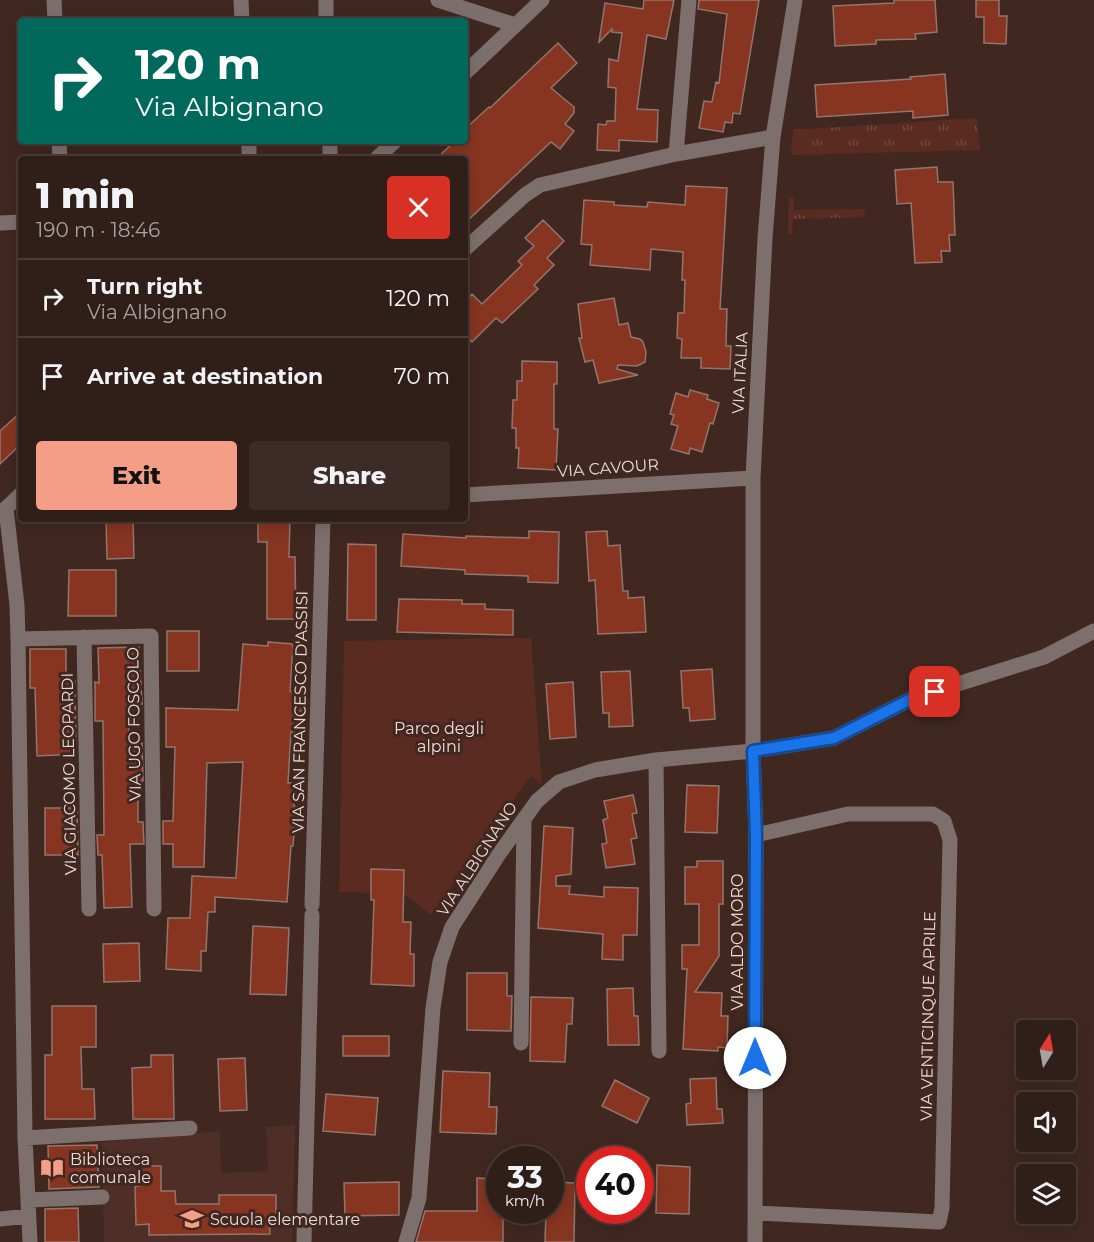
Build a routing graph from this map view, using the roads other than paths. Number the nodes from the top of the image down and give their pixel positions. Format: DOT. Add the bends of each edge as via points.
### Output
graph roads {
  1 [pos="54,0"];
  2 [pos="241,0"];
  3 [pos="326,0"];
  4 [pos="438,0"];
  5 [pos="542,0"];
  6 [pos="689,0"];
  7 [pos="795,0"];
  8 [pos="55,18"];
  9 [pos="242,18"];
  10 [pos="326,18"];
  11 [pos="515,25"];
  12 [pos="468,70"];
  13 [pos="773,137"];
  14 [pos="392,144"];
  15 [pos="676,154"];
  16 [pos="379,156"];
  17 [pos="18,222"];
  18 [pos="0,223"];
  19 [pos="468,246"];
  20 [pos="753,478"];
  21 [pos="468,495"];
  22 [pos="18,497"];
  23 [pos="3,511"];
  24 [pos="323,522"];
  25 [pos="1094,631"];
  26 [pos="84,638"];
  27 [pos="18,639"];
  28 [pos="753,751"];
  29 [pos="656,760"];
  30 [pos="524,819"];
  31 [pos="756,835"];
  32 [pos="89,909"];
  33 [pos="154,909"];
  34 [pos="521,1043"];
  35 [pos="659,1051"];
  36 [pos="190,1128"];
  37 [pos="24,1138"];
  38 [pos="102,1197"];
  39 [pos="27,1200"];
  40 [pos="755,1213"];
  41 [pos="29,1216"];
  42 [pos="0,1219"];
  43 [pos="30,1242"];
  44 [pos="304,1242"];
  45 [pos="405,1242"];
  46 [pos="755,1242"];
  1 -- 8 [label="street"];
  2 -- 9 [label="street"];
  3 -- 10 [label="street"];
  4 -- 11 [label="street"];
  5 -- 11 [label="street"];
  6 -- 15 [label="street"];
  7 -- 13 [label="street, VIA ITALIA"];
  11 -- 12 [label="street"];
  13 -- 15 [label="street"];
  13 -- 20 [label="street, VIA ITALIA"];
  14 -- 16 [label="street"];
  15 -- 19 [label="street" via="540,184"];
  17 -- 18 [label="street"];
  20 -- 21 [label="street, VIA CAVOUR"];
  20 -- 28 [label="street, VIA ITALIA"];
  22 -- 23 [label="street"];
  23 -- 27 [label="street"];
  24 -- 44 [label="street, VIA SAN FRANCESCO D'ASSISI"];
  25 -- 28 [label="street, VIA ALBIGNANO" via="1044,657 913,698 834,738"];
  26 -- 27 [label="street, VIA UGO FOSCOLO"];
  26 -- 32 [label="street, VIA GIACOMO LEOPARDI"];
  26 -- 33 [label="street, VIA UGO FOSCOLO" via="151,636"];
  27 -- 37 [label="street"];
  28 -- 29 [label="street, VIA ALBIGNANO"];
  28 -- 31 [label="street, VIA ALDO MORO"];
  29 -- 30 [label="street, VIA ALBIGNANO" via="595,770 559,782"];
  29 -- 35 [label="street"];
  30 -- 34 [label="street"];
  30 -- 45 [label="street, VIA ALBIGNANO" via="452,927 440,962 419,1198"];
  31 -- 40 [label="street, VIA ALDO MORO"];
  31 -- 40 [label="street, VIA VENTICINQUE APRILE" via="848,814 933,814 944,821 950,840 939,1222"];
  36 -- 37 [label="street"];
  37 -- 39 [label="street"];
  38 -- 39 [label="street"];
  39 -- 41 [label="street"];
  40 -- 46 [label="street, VIA ALDO MORO"];
  41 -- 42 [label="street"];
  41 -- 43 [label="street"];
}
